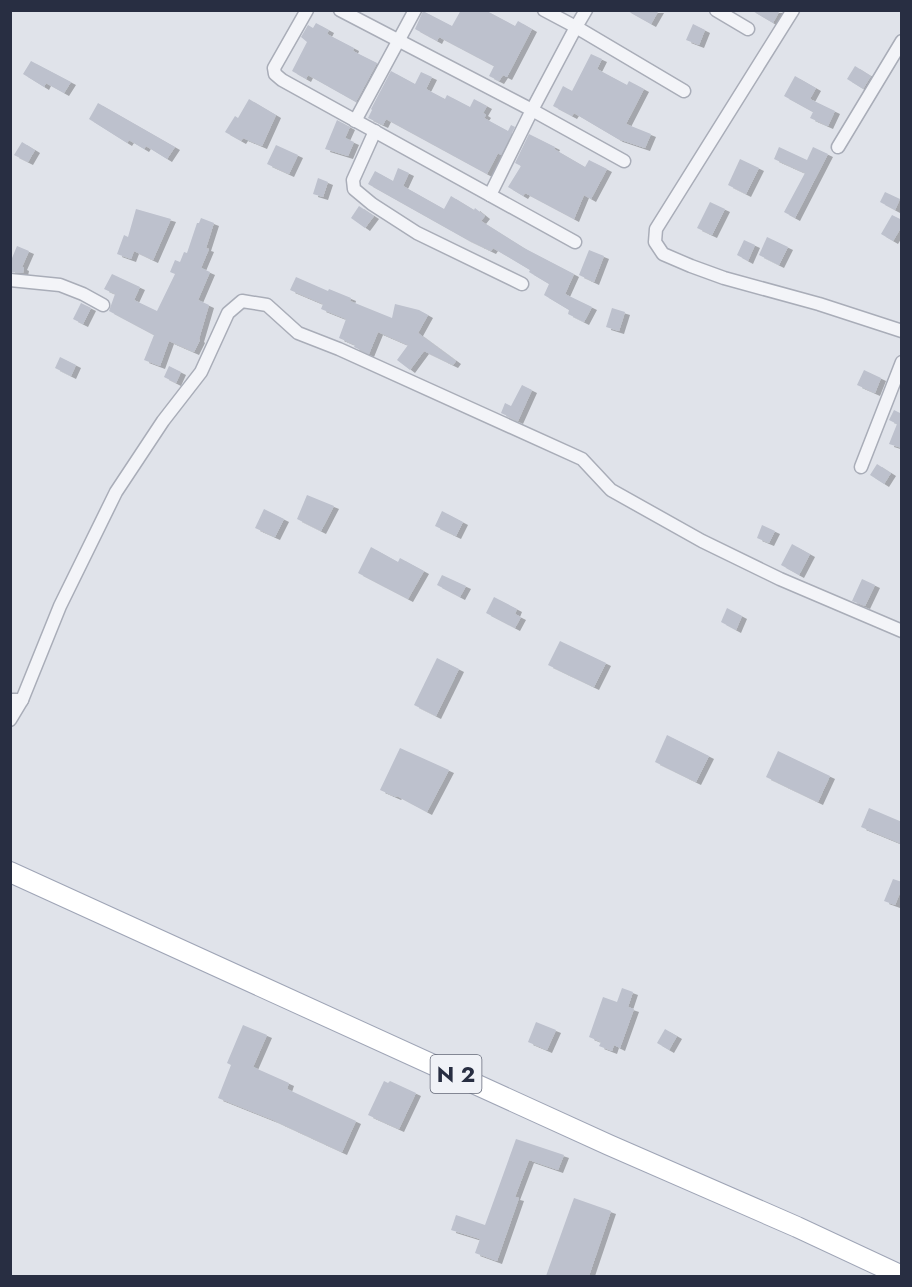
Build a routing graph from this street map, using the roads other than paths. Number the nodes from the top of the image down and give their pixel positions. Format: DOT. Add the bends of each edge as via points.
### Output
graph roads {
  1 [pos="307,10"];
  2 [pos="340,10"];
  3 [pos="415,10"];
  4 [pos="544,10"];
  5 [pos="586,10"];
  6 [pos="716,10"];
  7 [pos="793,10"];
  8 [pos="576,27"];
  9 [pos="748,29"];
  10 [pos="398,40"];
  11 [pos="902,41"];
  12 [pos="684,91"];
  13 [pos="532,110"];
  14 [pos="355,121"];
  15 [pos="375,131"];
  16 [pos="838,147"];
  17 [pos="624,161"];
  18 [pos="490,195"];
  19 [pos="575,242"];
  20 [pos="10,280"];
  21 [pos="522,284"];
  22 [pos="103,305"];
  23 [pos="902,331"];
  24 [pos="902,362"];
  25 [pos="861,467"];
  26 [pos="902,631"];
  27 [pos="16,700"];
  28 [pos="10,720"];
  29 [pos="10,872"];
  30 [pos="902,1276"];
  1 -- 14 [label="street" via="273,68 282,80"];
  2 -- 10 [label="street"];
  3 -- 10 [label="street"];
  4 -- 8 [label="street"];
  5 -- 8 [label="street"];
  6 -- 9 [label="street"];
  7 -- 23 [label="street" via="656,229 656,242 663,254 713,274"];
  8 -- 12 [label="street"];
  8 -- 13 [label="street"];
  10 -- 13 [label="street"];
  10 -- 14 [label="street"];
  11 -- 16 [label="street"];
  13 -- 17 [label="street"];
  13 -- 18 [label="street"];
  14 -- 15 [label="street"];
  15 -- 18 [label="street"];
  15 -- 21 [label="street" via="353,180 354,189 417,233"];
  18 -- 19 [label="street"];
  20 -- 22 [label="street" via="60,285"];
  24 -- 25 [label="street"];
  26 -- 27 [label="street" via="702,541 611,490 582,459 298,333 267,305 242,301 228,313 201,372 116,492"];
  27 -- 28 [label="street"];
  29 -- 30 [label="main road, N 2"];
}
